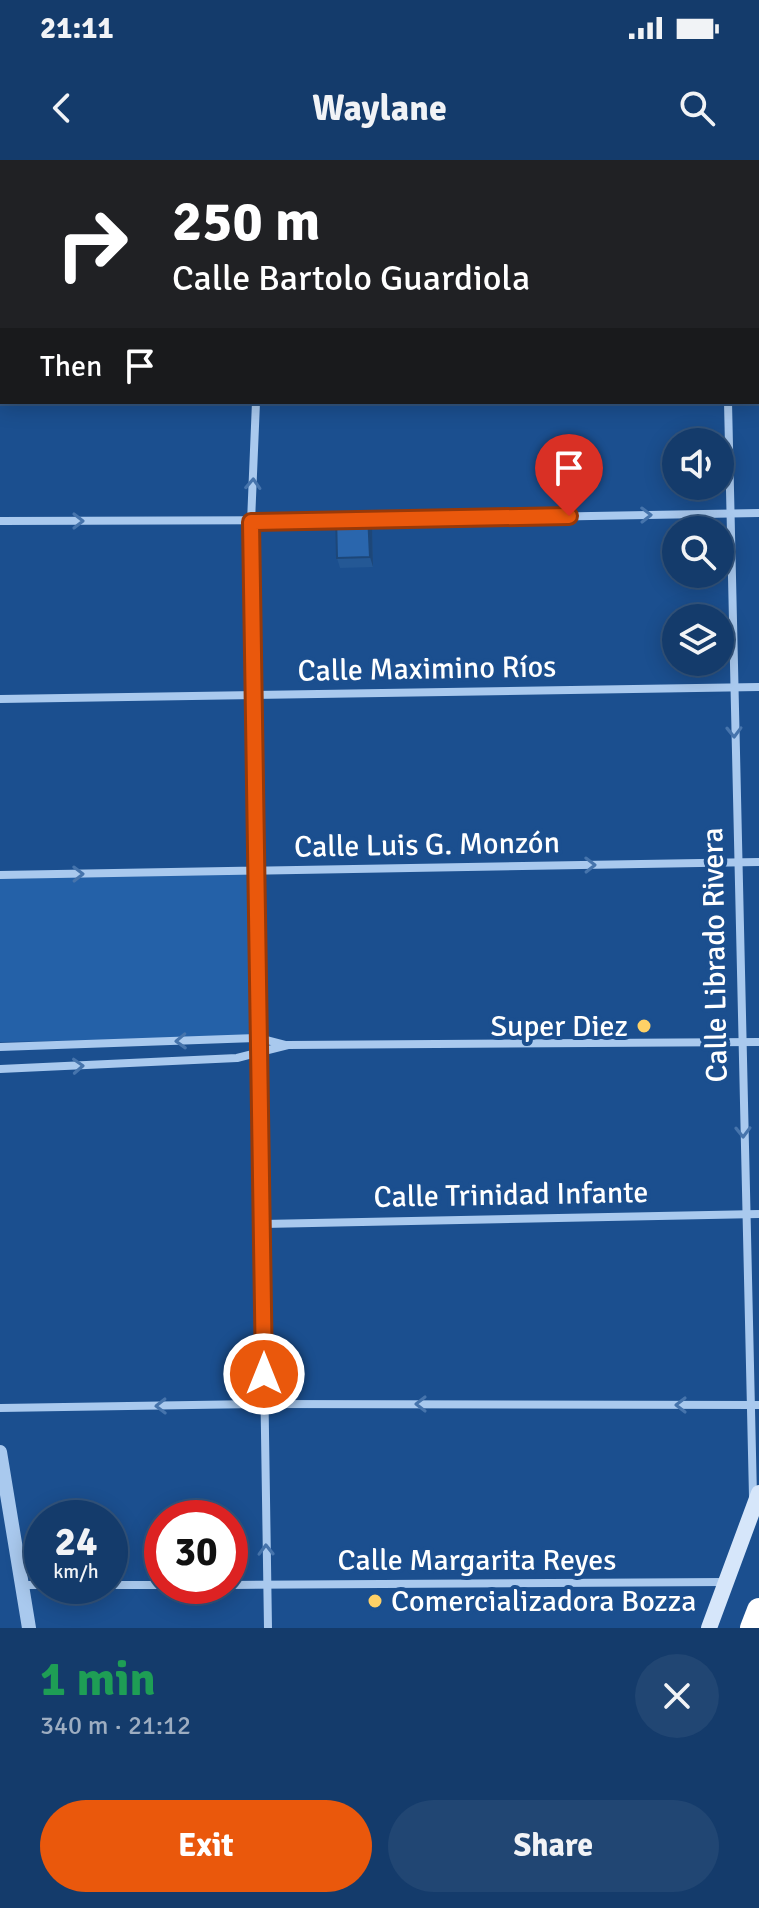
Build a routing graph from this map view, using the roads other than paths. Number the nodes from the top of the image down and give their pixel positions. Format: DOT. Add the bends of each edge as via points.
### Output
graph roads {
  1 [pos="256,404"];
  2 [pos="728,404"];
  3 [pos="759,513"];
  4 [pos="728,514"];
  5 [pos="0,521"];
  6 [pos="251,522"];
  7 [pos="733,687"];
  8 [pos="759,687"];
  9 [pos="254,696"];
  10 [pos="0,699"];
  11 [pos="737,862"];
  12 [pos="759,862"];
  13 [pos="255,872"];
  14 [pos="0,875"];
  15 [pos="259,1038"];
  16 [pos="741,1042"];
  17 [pos="759,1042"];
  18 [pos="288,1045"];
  19 [pos="0,1047"];
  20 [pos="259,1052"];
  21 [pos="0,1069"];
  22 [pos="759,1214"];
  23 [pos="744,1215"];
  24 [pos="263,1224"];
  25 [pos="264,1404"];
  26 [pos="755,1405"];
  27 [pos="0,1408"];
  28 [pos="0,1452"];
  29 [pos="756,1500"];
  30 [pos="725,1582"];
  31 [pos="23,1585"];
  32 [pos="248,1585"];
  33 [pos="267,1585"];
  34 [pos="759,1610"];
  35 [pos="29,1628"];
  36 [pos="268,1628"];
  37 [pos="709,1628"];
  38 [pos="752,1628"];
  6 -- 1 [label="street, one-way"];
  2 -- 4 [label="street, Calle Librado Rivera"];
  3 -- 4 [label="street"];
  6 -- 4 [label="street, one-way"];
  4 -- 7 [label="street, Calle Librado Rivera"];
  5 -- 6 [label="street, one-way"];
  6 -- 9 [label="street"];
  7 -- 8 [label="street, Calle Maximino Ríos"];
  7 -- 9 [label="street, Calle Maximino Ríos"];
  7 -- 11 [label="street, Calle Librado Rivera, one-way"];
  9 -- 10 [label="street, Calle Maximino Ríos"];
  9 -- 13 [label="street"];
  11 -- 12 [label="street, Calle Luis G. Monzón"];
  13 -- 11 [label="street, Calle Luis G. Monzón, one-way"];
  11 -- 16 [label="street, Calle Librado Rivera"];
  14 -- 13 [label="street, Calle Luis G. Monzón, one-way"];
  13 -- 15 [label="street"];
  15 -- 18 [label="street"];
  15 -- 19 [label="street, one-way"];
  15 -- 20 [label="street"];
  16 -- 17 [label="street"];
  16 -- 18 [label="street"];
  16 -- 23 [label="street, Calle Librado Rivera, one-way"];
  18 -- 20 [label="street"];
  21 -- 20 [label="street, one-way" via="237,1058"];
  20 -- 24 [label="street"];
  22 -- 23 [label="street, Calle Trinidad Infante"];
  23 -- 24 [label="street, Calle Trinidad Infante"];
  23 -- 26 [label="street, Calle Librado Rivera"];
  24 -- 25 [label="street"];
  26 -- 25 [label="street, one-way"];
  25 -- 27 [label="street, one-way"];
  33 -- 25 [label="street, one-way"];
  26 -- 29 [label="street, Calle Librado Rivera"];
  28 -- 31 [label="street"];
  29 -- 30 [label="main road"];
  30 -- 33 [label="street, Calle Margarita Reyes"];
  30 -- 37 [label="main road"];
  31 -- 35 [label="street"];
  32 -- 33 [label="street, Calle Margarita Reyes"];
  33 -- 36 [label="street"];
  34 -- 38 [label="highway"];
}
